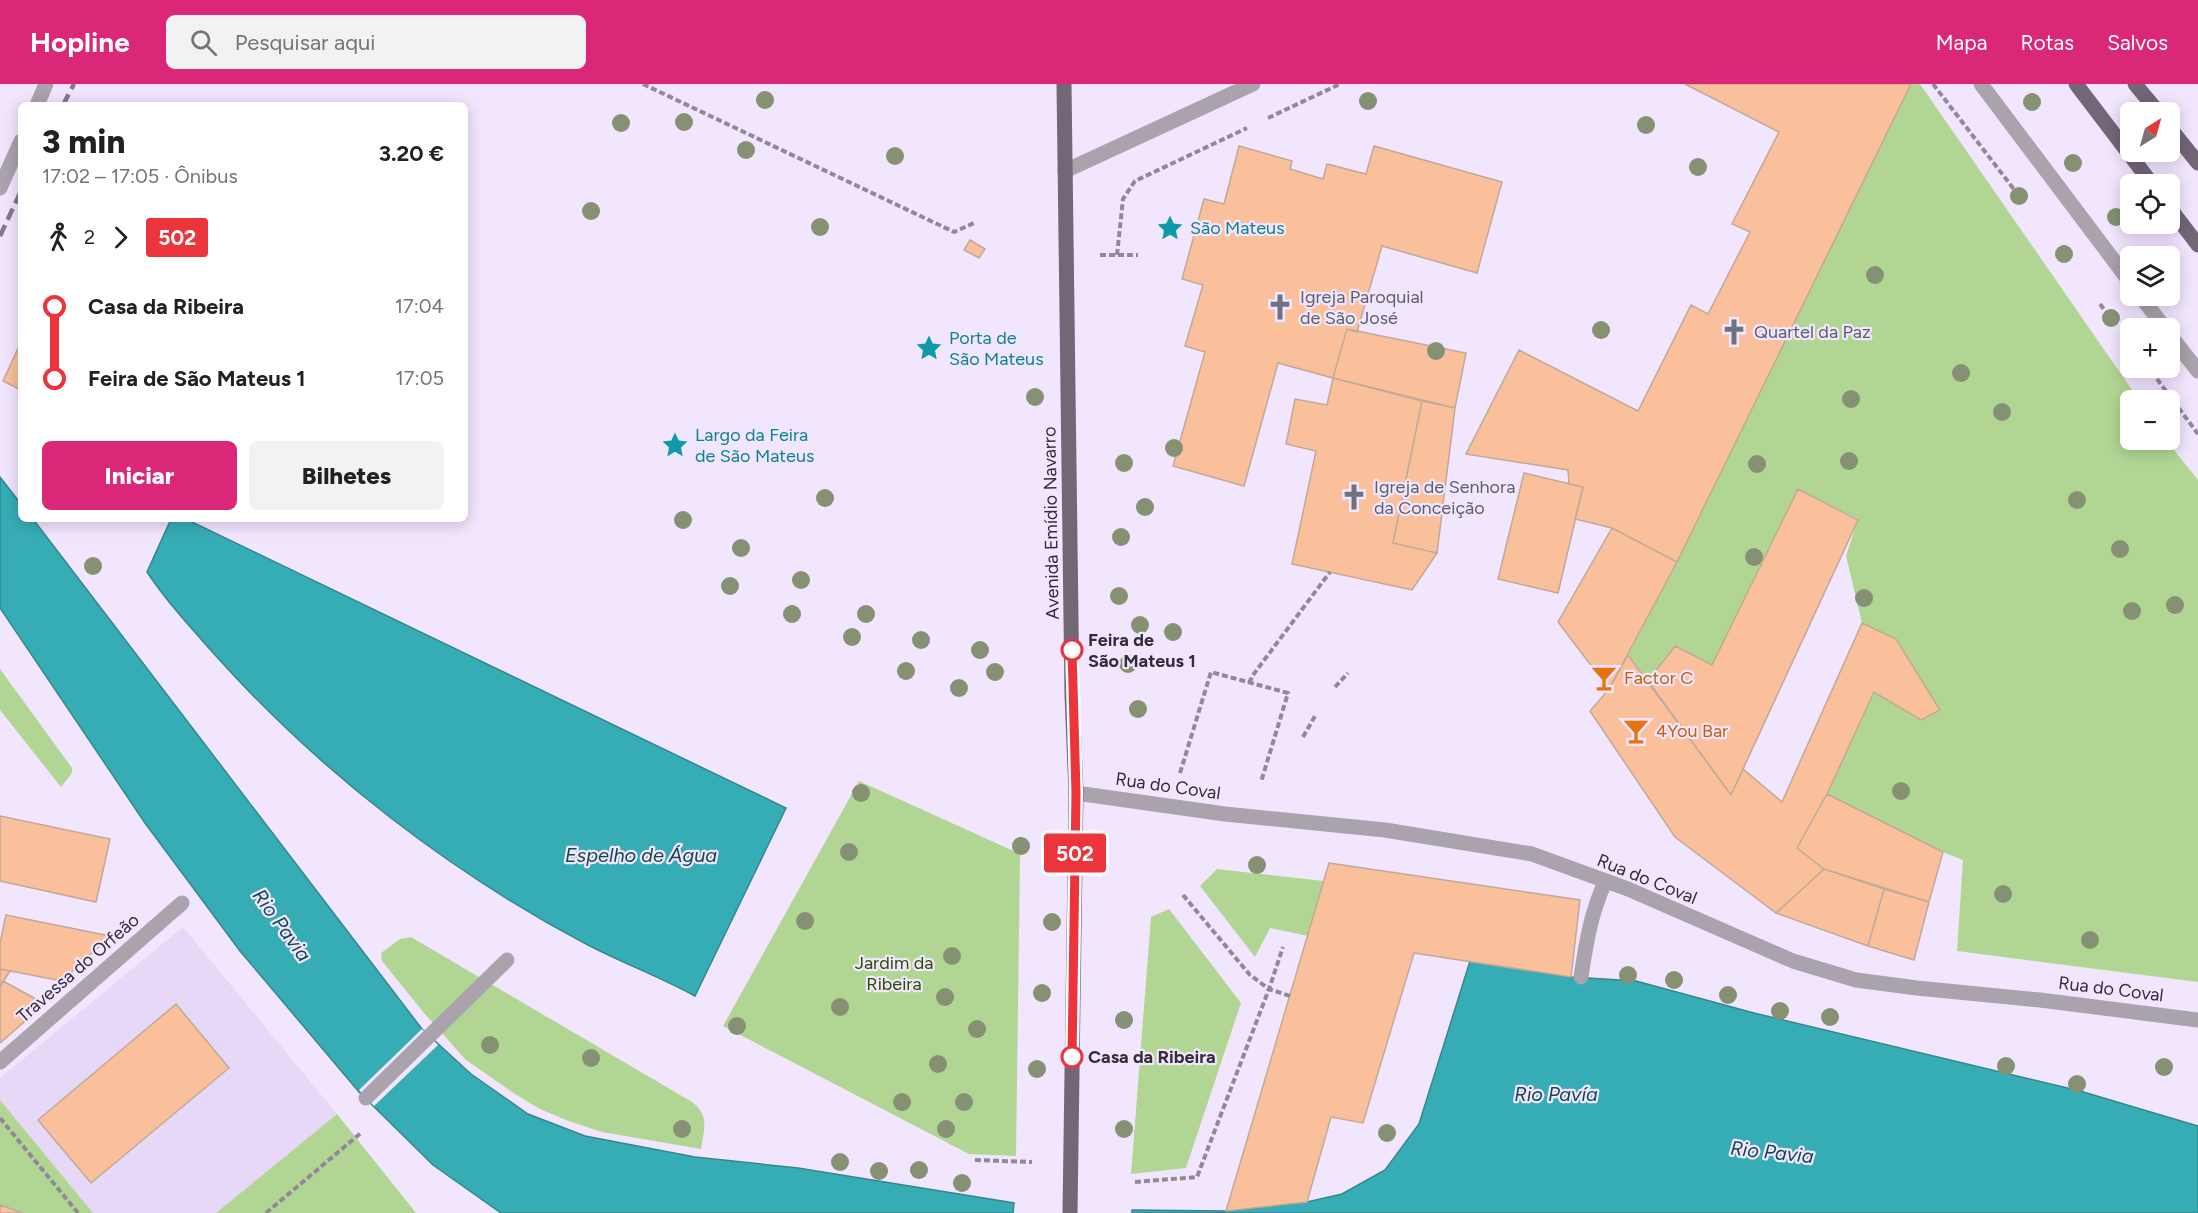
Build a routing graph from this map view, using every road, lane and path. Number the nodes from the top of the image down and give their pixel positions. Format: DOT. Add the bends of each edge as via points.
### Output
graph roads {
  1 [pos="46,84"];
  2 [pos="644,84"];
  3 [pos="1064,84"];
  4 [pos="1253,84"];
  5 [pos="1340,84"];
  6 [pos="1981,84"];
  7 [pos="2076,84"];
  8 [pos="2135,84"];
  9 [pos="38,102"];
  10 [pos="2150,102"];
  11 [pos="1264,120"];
  12 [pos="1254,125"];
  13 [pos="2180,141"];
  14 [pos="18,148"];
  15 [pos="2198,164"];
  16 [pos="1065,171"];
  17 [pos="2144,174"];
  18 [pos="0,188"];
  19 [pos="2180,221"];
  20 [pos="974,223"];
  21 [pos="2198,245"];
  22 [pos="1138,255"];
  23 [pos="2120,269"];
  24 [pos="2148,306"];
  25 [pos="2157,318"];
  26 [pos="2180,348"];
  27 [pos="2198,371"];
  28 [pos="2156,378"];
  29 [pos="2198,434"];
  30 [pos="1330,572"];
  31 [pos="1347,673"];
  32 [pos="1249,683"];
  33 [pos="1335,687"];
  34 [pos="1315,716"];
  35 [pos="1303,737"];
  36 [pos="1179,777"];
  37 [pos="1260,787"];
  38 [pos="1076,793"];
  39 [pos="1605,882"];
  40 [pos="1183,895"];
  41 [pos="182,903"];
  42 [pos="1283,947"];
  43 [pos="507,960"];
  44 [pos="1581,977"];
  45 [pos="1269,989"];
  46 [pos="1290,996"];
  47 [pos="2198,1020"];
  48 [pos="0,1062"];
  49 [pos="366,1098"];
  50 [pos="0,1118"];
  51 [pos="367,1127"];
  52 [pos="975,1160"];
  53 [pos="1032,1162"];
  54 [pos="1135,1182"];
  55 [pos="1070,1210"];
  56 [pos="78,1213"];
  57 [pos="266,1213"];
  1 -- 9 [label="street"];
  2 -- 20 [label="path" via="954,232"];
  3 -- 16 [label="main road, Avenida Emídio Navarro"];
  4 -- 16 [label="street"];
  5 -- 11 [label="path"];
  6 -- 23 [label="street"];
  7 -- 17 [label="main road"];
  8 -- 10 [label="main road"];
  12 -- 22 [label="path" via="1135,181 1123,199 1117,255"];
  13 -- 15 [label="main road"];
  14 -- 18 [label="street"];
  16 -- 38 [label="main road, Avenida Emídio Navarro"];
  19 -- 21 [label="main road"];
  24 -- 25 [label="street"];
  26 -- 27 [label="street"];
  28 -- 29 [label="path"];
  30 -- 32 [label="path"];
  31 -- 33 [label="path"];
  32 -- 36 [label="path" via="1211,672"];
  32 -- 37 [label="path" via="1288,693"];
  34 -- 35 [label="path"];
  38 -- 39 [label="street, Rua do Coval" via="1225,814 1385,830 1532,854"];
  38 -- 55 [label="main road, Avenida Emídio Navarro"];
  39 -- 44 [label="street" via="1594,905"];
  39 -- 47 [label="street, Rua do Coval" via="1794,961 1856,980"];
  40 -- 45 [label="path" via="1250,975"];
  41 -- 48 [label="street, Travessa do Orfeão"];
  42 -- 45 [label="path"];
  43 -- 49 [label="street"];
  45 -- 46 [label="path"];
  45 -- 54 [label="path" via="1197,1177"];
  50 -- 56 [label="path"];
  51 -- 57 [label="path"];
  52 -- 53 [label="path"];
}
